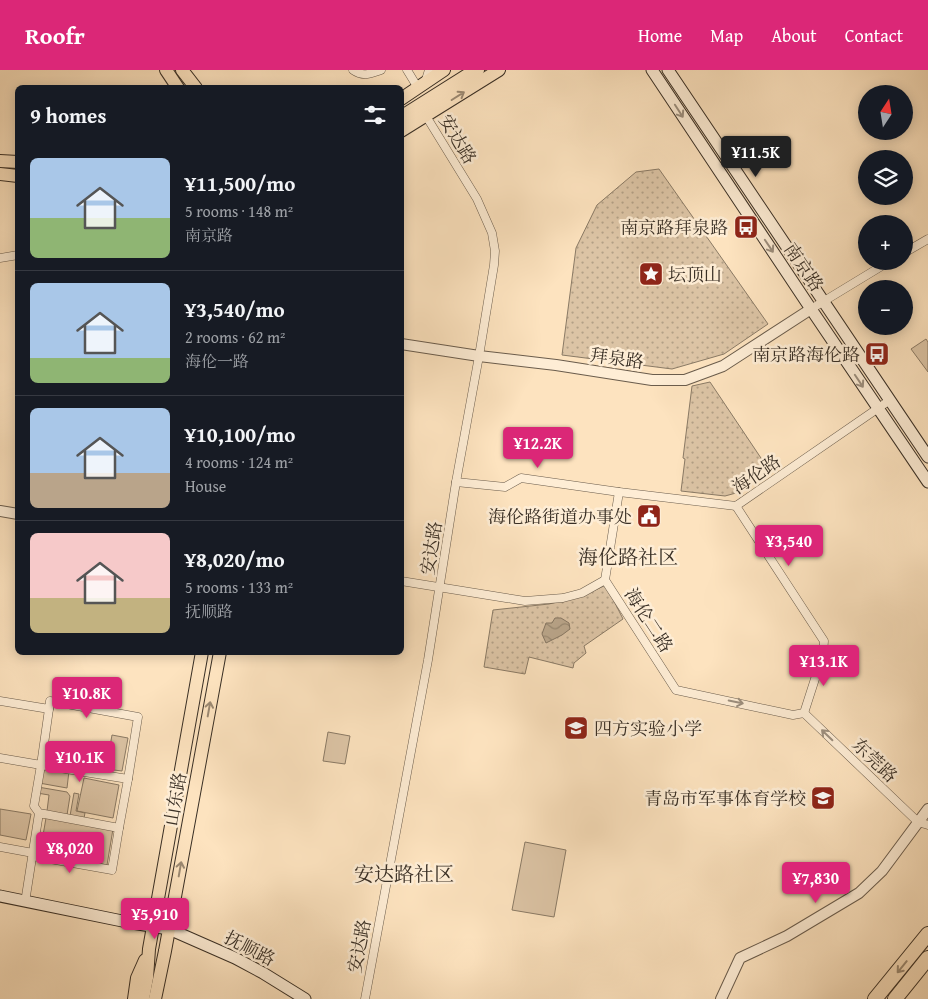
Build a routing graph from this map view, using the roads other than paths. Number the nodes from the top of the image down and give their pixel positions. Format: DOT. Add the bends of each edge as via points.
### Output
graph roads {
  1 [pos="166,70"];
  2 [pos="182,70"];
  3 [pos="352,70"];
  4 [pos="381,70"];
  5 [pos="407,70"];
  6 [pos="429,70"];
  7 [pos="444,70"];
  8 [pos="460,70"];
  9 [pos="477,70"];
  10 [pos="499,70"];
  11 [pos="652,70"];
  12 [pos="668,70"];
  13 [pos="176,85"];
  14 [pos="194,85"];
  15 [pos="421,86"];
  16 [pos="404,97"];
  17 [pos="404,105"];
  18 [pos="404,116"];
  19 [pos="426,116"];
  20 [pos="404,129"];
  21 [pos="0,161"];
  22 [pos="15,162"];
  23 [pos="0,174"];
  24 [pos="15,176"];
  25 [pos="928,239"];
  26 [pos="913,248"];
  27 [pos="15,256"];
  28 [pos="0,258"];
  29 [pos="875,270"];
  30 [pos="823,301"];
  31 [pos="811,309"];
  32 [pos="404,344"];
  33 [pos="479,356"];
  34 [pos="890,400"];
  35 [pos="877,408"];
  36 [pos="928,457"];
  37 [pos="456,482"];
  38 [pos="928,482"];
  39 [pos="619,492"];
  40 [pos="736,506"];
  41 [pos="0,511"];
  42 [pos="15,514"];
  43 [pos="605,580"];
  44 [pos="404,582"];
  45 [pos="440,588"];
  46 [pos="201,655"];
  47 [pos="219,655"];
  48 [pos="0,701"];
  49 [pos="49,709"];
  50 [pos="804,713"];
  51 [pos="0,758"];
  52 [pos="41,765"];
  53 [pos="128,779"];
  54 [pos="928,809"];
  55 [pos="39,814"];
  56 [pos="923,824"];
  57 [pos="119,828"];
  58 [pos="0,847"];
  59 [pos="33,854"];
  60 [pos="0,896"];
  61 [pos="26,898"];
  62 [pos="153,927"];
  63 [pos="169,929"];
  64 [pos="928,934"];
  65 [pos="149,949"];
  66 [pos="165,951"];
  67 [pos="928,958"];
  68 [pos="134,999"];
  69 [pos="143,999"];
  70 [pos="155,999"];
  71 [pos="163,999"];
  72 [pos="305,999"];
  73 [pos="365,999"];
  74 [pos="721,999"];
  75 [pos="875,999"];
  76 [pos="895,999"];
  1 -- 13 [label="main road"];
  2 -- 14 [label="main road"];
  3 -- 4 [label="street" via="370,75"];
  5 -- 15 [label="street"];
  6 -- 15 [label="street"];
  7 -- 15 [label="main road"];
  8 -- 17 [label="highway"];
  9 -- 18 [label="highway"];
  19 -- 10 [label="main road, one-way"];
  11 -- 31 [label="main road, 南京路, one-way"];
  12 -- 30 [label="main road, 南京路"];
  15 -- 16 [label="main road"];
  19 -- 20 [label="main road"];
  19 -- 33 [label="street, 安达路" via="477,198 494,241 494,265"];
  21 -- 22 [label="main road"];
  23 -- 24 [label="main road"];
  25 -- 26 [label="street"];
  27 -- 28 [label="street"];
  29 -- 30 [label="street"];
  30 -- 31 [label="street"];
  30 -- 34 [label="main road, 南京路"];
  31 -- 33 [label="street, 拜泉路" via="723,366 686,380 652,380"];
  31 -- 35 [label="main road, 南京路, one-way"];
  32 -- 33 [label="street, 拜泉路"];
  33 -- 37 [label="street, 安达路"];
  34 -- 35 [label="street, 海伦路"];
  34 -- 36 [label="main road, 南京路"];
  35 -- 38 [label="main road, 南京路"];
  35 -- 40 [label="street, 海伦路"];
  37 -- 39 [label="street, 海伦路" via="505,487 521,478"];
  37 -- 45 [label="street, 安达路"];
  39 -- 40 [label="street, 海伦路"];
  39 -- 43 [label="street, 海伦二路"];
  40 -- 50 [label="street" via="824,641 823,654"];
  41 -- 42 [label="street"];
  43 -- 45 [label="street" via="572,596 538,600"];
  43 -- 50 [label="street, 海伦二路, one-way" via="676,690 793,714"];
  44 -- 45 [label="street"];
  45 -- 73 [label="street, 安达路"];
  46 -- 62 [label="main road, 山东路"];
  63 -- 47 [label="main road, 山东路, one-way"];
  48 -- 49 [label="street"];
  49 -- 52 [label="street"];
  49 -- 53 [label="street" via="50,701 138,716"];
  56 -- 50 [label="street, 东莞路, one-way"];
  51 -- 52 [label="street"];
  52 -- 53 [label="street"];
  52 -- 55 [label="street" via="34,806"];
  53 -- 57 [label="street"];
  54 -- 56 [label="street"];
  55 -- 57 [label="street"];
  55 -- 59 [label="street"];
  56 -- 74 [label="street" via="859,893 787,936 740,958"];
  57 -- 59 [label="street" via="112,870"];
  58 -- 59 [label="street"];
  59 -- 61 [label="street"];
  60 -- 61 [label="main road, 抚顺路"];
  61 -- 62 [label="main road, 抚顺路"];
  62 -- 63 [label="main road, 抚顺路"];
  62 -- 65 [label="main road, 山东路"];
  63 -- 66 [label="main road, 山东路"];
  63 -- 72 [label="main road, 抚顺路" via="242,962"];
  64 -- 75 [label="highway, one-way"];
  65 -- 68 [label="main road, 山东路" via="137,978"];
  65 -- 69 [label="main road, 山东路"];
  66 -- 70 [label="main road, 山东路"];
  66 -- 71 [label="main road, 山东路"];
  67 -- 76 [label="highway"];
}
